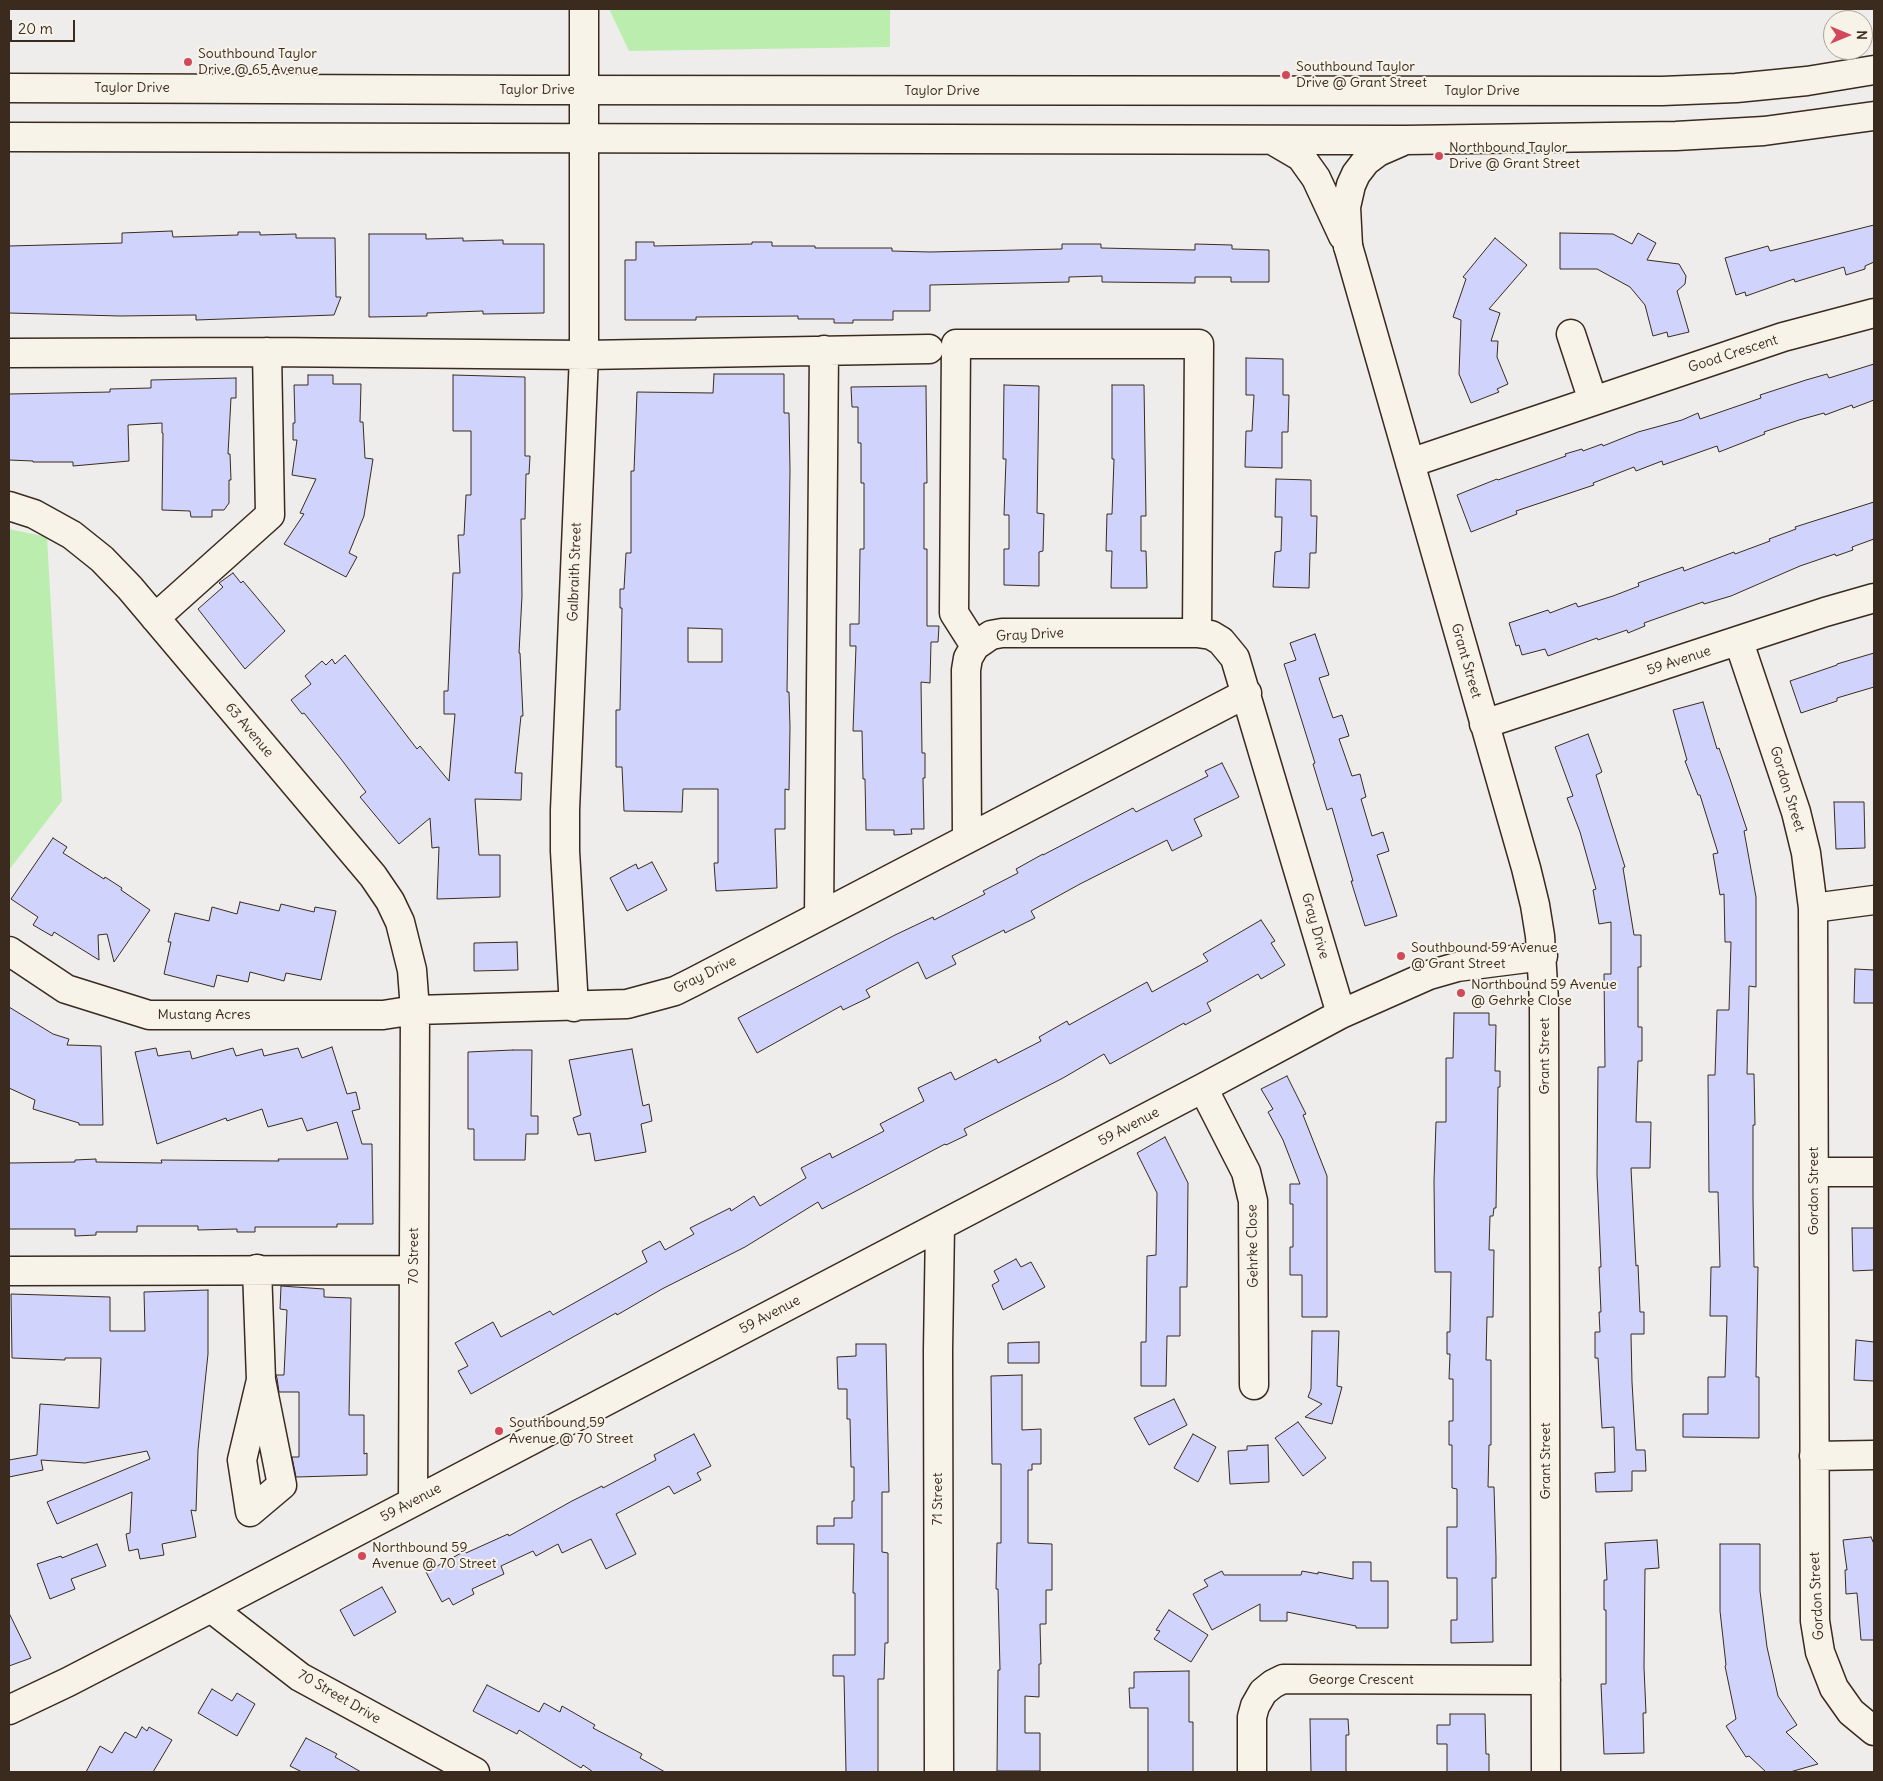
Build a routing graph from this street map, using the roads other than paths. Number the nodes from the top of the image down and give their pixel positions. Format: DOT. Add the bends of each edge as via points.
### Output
graph roads {
  1 [pos="584,9"];
  2 [pos="1874,70"];
  3 [pos="9,88"];
  4 [pos="584,90"];
  5 [pos="1874,116"];
  6 [pos="9,137"];
  7 [pos="583,137"];
  8 [pos="1272,140"];
  9 [pos="1406,140"];
  10 [pos="1348,246"];
  11 [pos="1874,313"];
  12 [pos="1571,334"];
  13 [pos="929,349"];
  14 [pos="824,350"];
  15 [pos="9,352"];
  16 [pos="267,352"];
  17 [pos="584,354"];
  18 [pos="1593,400"];
  19 [pos="1410,463"];
  20 [pos="9,506"];
  21 [pos="1874,598"];
  22 [pos="155,618"];
  23 [pos="1197,632"];
  24 [pos="1739,642"];
  25 [pos="975,646"];
  26 [pos="1246,693"];
  27 [pos="1484,724"];
  28 [pos="967,838"];
  29 [pos="1874,900"];
  30 [pos="1813,908"];
  31 [pos="819,915"];
  32 [pos="9,951"];
  33 [pos="1543,956"];
  34 [pos="574,1007"];
  35 [pos="415,1010"];
  36 [pos="1341,1014"];
  37 [pos="1203,1088"];
  38 [pos="1814,1172"];
  39 [pos="1874,1172"];
  40 [pos="940,1226"];
  41 [pos="257,1269"];
  42 [pos="9,1270"];
  43 [pos="414,1270"];
  44 [pos="261,1380"];
  45 [pos="1254,1385"];
  46 [pos="1874,1455"];
  47 [pos="1814,1456"];
  48 [pos="413,1502"];
  49 [pos="211,1608"];
  50 [pos="1546,1680"];
  51 [pos="9,1710"];
  52 [pos="1874,1731"];
  53 [pos="475,1772"];
  54 [pos="939,1772"];
  55 [pos="1252,1772"];
  56 [pos="1546,1772"];
  1 -- 4 [label="street, Galbraith Street"];
  2 -- 4 [label="street, Taylor Drive" via="1807,81 1662,91"];
  3 -- 4 [label="street, Taylor Drive"];
  4 -- 7 [label="street, Galbraith Street"];
  5 -- 9 [label="street" via="1764,131 1676,136"];
  6 -- 7 [label="street"];
  7 -- 8 [label="street"];
  7 -- 17 [label="street, Galbraith Street"];
  8 -- 9 [label="street"];
  8 -- 10 [label="street" via="1301,157 1310,168"];
  9 -- 10 [label="street" via="1378,152 1356,174 1346,207"];
  10 -- 19 [label="street, Grant Street"];
  11 -- 18 [label="street, Good Crescent" via="1783,337"];
  12 -- 18 [label="street"];
  13 -- 14 [label="street"];
  14 -- 17 [label="street"];
  14 -- 31 [label="street"];
  15 -- 16 [label="street"];
  16 -- 17 [label="street"];
  16 -- 22 [label="street" via="270,515"];
  17 -- 34 [label="street, Galbraith Street" via="565,810"];
  18 -- 19 [label="street, Good Crescent"];
  19 -- 27 [label="street, Grant Street"];
  20 -- 22 [label="street, 63 Avenue" via="34,514 72,535 102,559"];
  21 -- 24 [label="street, 59 Avenue"];
  22 -- 35 [label="street, 63 Avenue" via="390,900 407,945"];
  23 -- 25 [label="street, Gray Drive" via="1002,633"];
  23 -- 25 [label="street" via="1199,344 956,344 954,613"];
  23 -- 26 [label="street, Gray Drive" via="1211,635 1231,651"];
  24 -- 27 [label="street, 59 Avenue"];
  24 -- 30 [label="street, Gordon Street" via="1796,812 1806,853"];
  25 -- 28 [label="street" via="966,670"];
  26 -- 28 [label="street, Gray Drive"];
  26 -- 36 [label="street, Gray Drive"];
  27 -- 33 [label="street, Grant Street" via="1535,904"];
  28 -- 31 [label="street, Gray Drive"];
  29 -- 30 [label="street"];
  30 -- 38 [label="street, Gordon Street"];
  31 -- 34 [label="street, Gray Drive" via="675,991 627,1004"];
  32 -- 35 [label="street, Mustang Acres" via="66,988 149,1015 383,1015"];
  33 -- 36 [label="street, 59 Avenue" via="1457,967 1429,975"];
  33 -- 50 [label="street, Grant Street"];
  34 -- 35 [label="street, Gray Drive"];
  35 -- 43 [label="street, 70 Street"];
  36 -- 37 [label="street, 59 Avenue"];
  37 -- 40 [label="street, 59 Avenue"];
  37 -- 45 [label="street, Gehrke Close" via="1246,1172 1254,1201"];
  38 -- 39 [label="street"];
  38 -- 47 [label="street, Gordon Street"];
  40 -- 48 [label="street, 59 Avenue"];
  40 -- 54 [label="street, 71 Street"];
  41 -- 42 [label="street"];
  41 -- 43 [label="street"];
  41 -- 44 [label="street"];
  43 -- 48 [label="street, 70 Street"];
  46 -- 47 [label="street"];
  47 -- 52 [label="street, Gordon Street" via="1815,1621 1820,1652 1834,1688 1851,1712"];
  48 -- 49 [label="street, 59 Avenue"];
  49 -- 51 [label="street, 59 Avenue"];
  49 -- 53 [label="street, 70 Street Drive" via="300,1677"];
  50 -- 55 [label="street, George Crescent" via="1283,1679 1263,1692 1255,1706"];
  50 -- 56 [label="street, Grant Street"];
}
